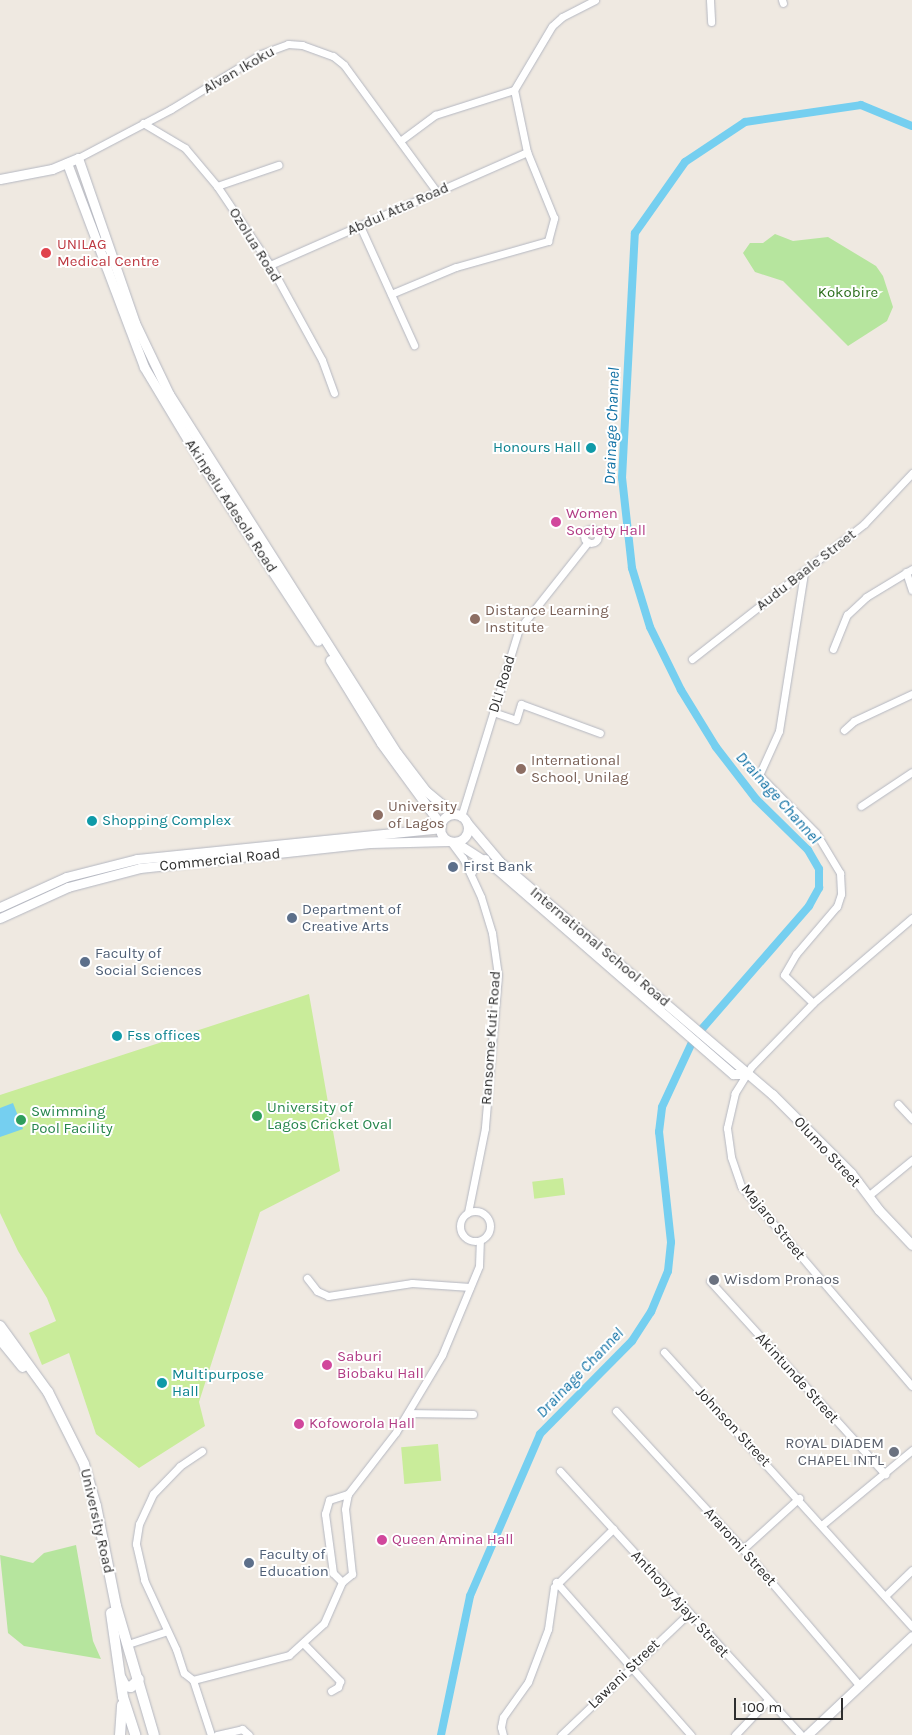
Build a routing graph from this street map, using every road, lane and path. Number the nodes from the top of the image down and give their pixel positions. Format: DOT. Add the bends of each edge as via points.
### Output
graph roads {
  1 [pos="595,0"];
  2 [pos="710,0"];
  3 [pos="711,22"];
  4 [pos="514,90"];
  5 [pos="143,123"];
  6 [pos="400,141"];
  7 [pos="527,152"];
  8 [pos="78,158"];
  9 [pos="67,163"];
  10 [pos="278,165"];
  11 [pos="0,179"];
  12 [pos="217,186"];
  13 [pos="437,192"];
  14 [pos="360,226"];
  15 [pos="270,265"];
  16 [pos="392,294"];
  17 [pos="414,345"];
  18 [pos="334,394"];
  19 [pos="912,473"];
  20 [pos="588,542"];
  21 [pos="909,570"];
  22 [pos="804,573"];
  23 [pos="912,590"];
  24 [pos="833,649"];
  25 [pos="692,659"];
  26 [pos="912,694"];
  27 [pos="493,712"];
  28 [pos="844,730"];
  29 [pos="600,733"];
  30 [pos="912,772"];
  31 [pos="862,806"];
  32 [pos="461,818"];
  33 [pos="440,826"];
  34 [pos="451,841"];
  35 [pos="485,859"];
  36 [pos="470,872"];
  37 [pos="0,907"];
  38 [pos="0,918"];
  39 [pos="912,918"];
  40 [pos="813,1003"];
  41 [pos="739,1065"];
  42 [pos="746,1074"];
  43 [pos="898,1104"];
  44 [pos="912,1119"];
  45 [pos="912,1160"];
  46 [pos="868,1196"];
  47 [pos="468,1212"];
  48 [pos="480,1241"];
  49 [pos="912,1245"];
  50 [pos="307,1278"];
  51 [pos="710,1281"];
  52 [pos="470,1288"];
  53 [pos="0,1326"];
  54 [pos="0,1339"];
  55 [pos="664,1352"];
  56 [pos="912,1386"];
  57 [pos="616,1411"];
  58 [pos="408,1413"];
  59 [pos="473,1414"];
  60 [pos="912,1450"];
  61 [pos="202,1451"];
  62 [pos="560,1471"];
  63 [pos="884,1474"];
  64 [pos="348,1494"];
  65 [pos="799,1498"];
  66 [pos="823,1524"];
  67 [pos="614,1529"];
  68 [pos="743,1548"];
  69 [pos="912,1570"];
  70 [pos="342,1582"];
  71 [pos="556,1582"];
  72 [pos="885,1596"];
  73 [pos="688,1614"];
  74 [pos="912,1626"];
  75 [pos="168,1631"];
  76 [pos="912,1636"];
  77 [pos="128,1644"];
  78 [pos="304,1644"];
  79 [pos="631,1667"];
  80 [pos="121,1678"];
  81 [pos="139,1679"];
  82 [pos="193,1680"];
  83 [pos="860,1686"];
  84 [pos="331,1691"];
  85 [pos="123,1697"];
  86 [pos="767,1700"];
  87 [pos="150,1723"];
  88 [pos="120,1735"];
  89 [pos="135,1735"];
  90 [pos="150,1735"];
  91 [pos="154,1735"];
  92 [pos="211,1735"];
  93 [pos="217,1735"];
  94 [pos="249,1735"];
  95 [pos="503,1735"];
  96 [pos="561,1735"];
  97 [pos="691,1735"];
  98 [pos="734,1735"];
  99 [pos="801,1735"];
  100 [pos="807,1735"];
  1 -- 4 [label="street" via="562,17 552,26"];
  2 -- 3 [label="street"];
  4 -- 6 [label="street" via="435,115"];
  4 -- 7 [label="street"];
  5 -- 6 [label="street, Alvan Ikoku" via="202,92 261,54 288,44 333,56 356,80"];
  5 -- 8 [label="street, Alvan Ikoku"];
  5 -- 12 [label="street, Ozolua Road" via="185,148"];
  6 -- 13 [label="street, Alvan Ikoku"];
  7 -- 13 [label="street, Abdul Atta Road"];
  7 -- 16 [label="street" via="554,218 548,241 456,267"];
  8 -- 9 [label="street"];
  8 -- 32 [label="street, Akinpelu Adesola Road" via="135,324 169,394 397,753 426,791"];
  9 -- 11 [label="street"];
  9 -- 33 [label="street, Akinpelu Adesola Road" via="133,342 163,401 381,743"];
  10 -- 12 [label="street"];
  12 -- 15 [label="street, Ozolua Road"];
  13 -- 14 [label="street, Abdul Atta Road"];
  14 -- 15 [label="street, Abdul Atta Road"];
  14 -- 16 [label="street"];
  15 -- 18 [label="street, Ozolua Road" via="322,360"];
  16 -- 17 [label="street"];
  19 -- 22 [label="street, Audu Baale Street" via="864,524"];
  20 -- 27 [label="street, DLI Road" via="519,629"];
  21 -- 23 [label="street"];
  21 -- 24 [label="street" via="866,597 847,614"];
  22 -- 25 [label="street, Audu Baale Street"];
  22 -- 40 [label="street" via="779,731 759,775 816,833 840,873 841,894 837,906 796,954 784,975"];
  26 -- 28 [label="street"];
  27 -- 29 [label="street" via="516,720 520,704"];
  27 -- 32 [label="street, DLI Road"];
  30 -- 31 [label="street"];
  32 -- 33 [label="street"];
  32 -- 34 [label="street" via="466,836"];
  32 -- 41 [label="street, International School Road" via="500,862"];
  33 -- 34 [label="street, Akinpelu Adesola Road"];
  33 -- 37 [label="street, Commercial Road" via="137,859 66,877"];
  34 -- 35 [label="street, International School Road"];
  34 -- 36 [label="street, Ransome Kuti Road"];
  34 -- 38 [label="street, Commercial Road" via="370,843 140,868 68,887"];
  35 -- 36 [label="street" via="475,864"];
  35 -- 42 [label="street, International School Road" via="733,1074"];
  36 -- 47 [label="street, Ransome Kuti Road" via="492,933 498,975 484,1128"];
  39 -- 40 [label="street, Majaro Street"];
  40 -- 42 [label="street, Majaro Street"];
  41 -- 42 [label="street, Olumo Street"];
  42 -- 46 [label="street, Olumo Street" via="772,1094 850,1173"];
  42 -- 56 [label="street, Majaro Street" via="735,1093 727,1128 731,1157 741,1186"];
  43 -- 44 [label="street"];
  45 -- 46 [label="street"];
  46 -- 49 [label="street, Olumo Street"];
  47 -- 48 [label="street" via="462,1218 460,1230 466,1239"];
  47 -- 48 [label="street" via="483,1213 490,1221 488,1234"];
  48 -- 52 [label="street" via="478,1266"];
  50 -- 52 [label="street" via="317,1292 328,1296 412,1282"];
  51 -- 63 [label="street, Akintunde Street"];
  52 -- 58 [label="street" via="442,1355"];
  53 -- 77 [label="main road, University Road" via="48,1392 78,1448 92,1487 116,1606"];
  54 -- 80 [label="main road, University Road" via="45,1400 80,1472 117,1641"];
  55 -- 65 [label="street, Johnson Street"];
  57 -- 68 [label="street, Araromi Street"];
  58 -- 59 [label="street"];
  58 -- 64 [label="street"];
  60 -- 63 [label="street"];
  61 -- 75 [label="street" via="164,1481 145,1506 139,1524 138,1561"];
  62 -- 67 [label="street, Anthony Ajayi Street"];
  63 -- 66 [label="street"];
  64 -- 70 [label="street" via="345,1509 352,1570 347,1581"];
  64 -- 70 [label="street" via="329,1500 325,1514 333,1574"];
  65 -- 66 [label="street, Johnson Street"];
  65 -- 68 [label="street"];
  66 -- 72 [label="street, Johnson Street"];
  67 -- 71 [label="street"];
  67 -- 73 [label="street, Anthony Ajayi Street"];
  68 -- 83 [label="street, Araromi Street"];
  69 -- 72 [label="street"];
  70 -- 78 [label="street" via="324,1623"];
  71 -- 79 [label="street"];
  71 -- 95 [label="street" via="548,1629 528,1682 503,1717"];
  72 -- 74 [label="street, Johnson Street"];
  73 -- 79 [label="street, Lawani Street"];
  73 -- 86 [label="street, Anthony Ajayi Street"];
  75 -- 77 [label="street"];
  75 -- 82 [label="street" via="184,1673"];
  76 -- 83 [label="street"];
  77 -- 81 [label="main road, University Road"];
  78 -- 82 [label="street" via="275,1660"];
  78 -- 84 [label="street" via="340,1681 338,1687"];
  79 -- 96 [label="street, Lawani Street"];
  79 -- 97 [label="street"];
  80 -- 81 [label="main road" via="125,1686 131,1687"];
  80 -- 85 [label="main road, University Road"];
  81 -- 87 [label="main road, University Road"];
  82 -- 92 [label="street"];
  83 -- 100 [label="street"];
  85 -- 88 [label="main road"];
  85 -- 89 [label="main road, University Road"];
  86 -- 98 [label="street"];
  86 -- 99 [label="street, Anthony Ajayi Street"];
  87 -- 90 [label="main road"];
  87 -- 91 [label="main road, University Road"];
  93 -- 94 [label="street" via="242,1729"];
}
